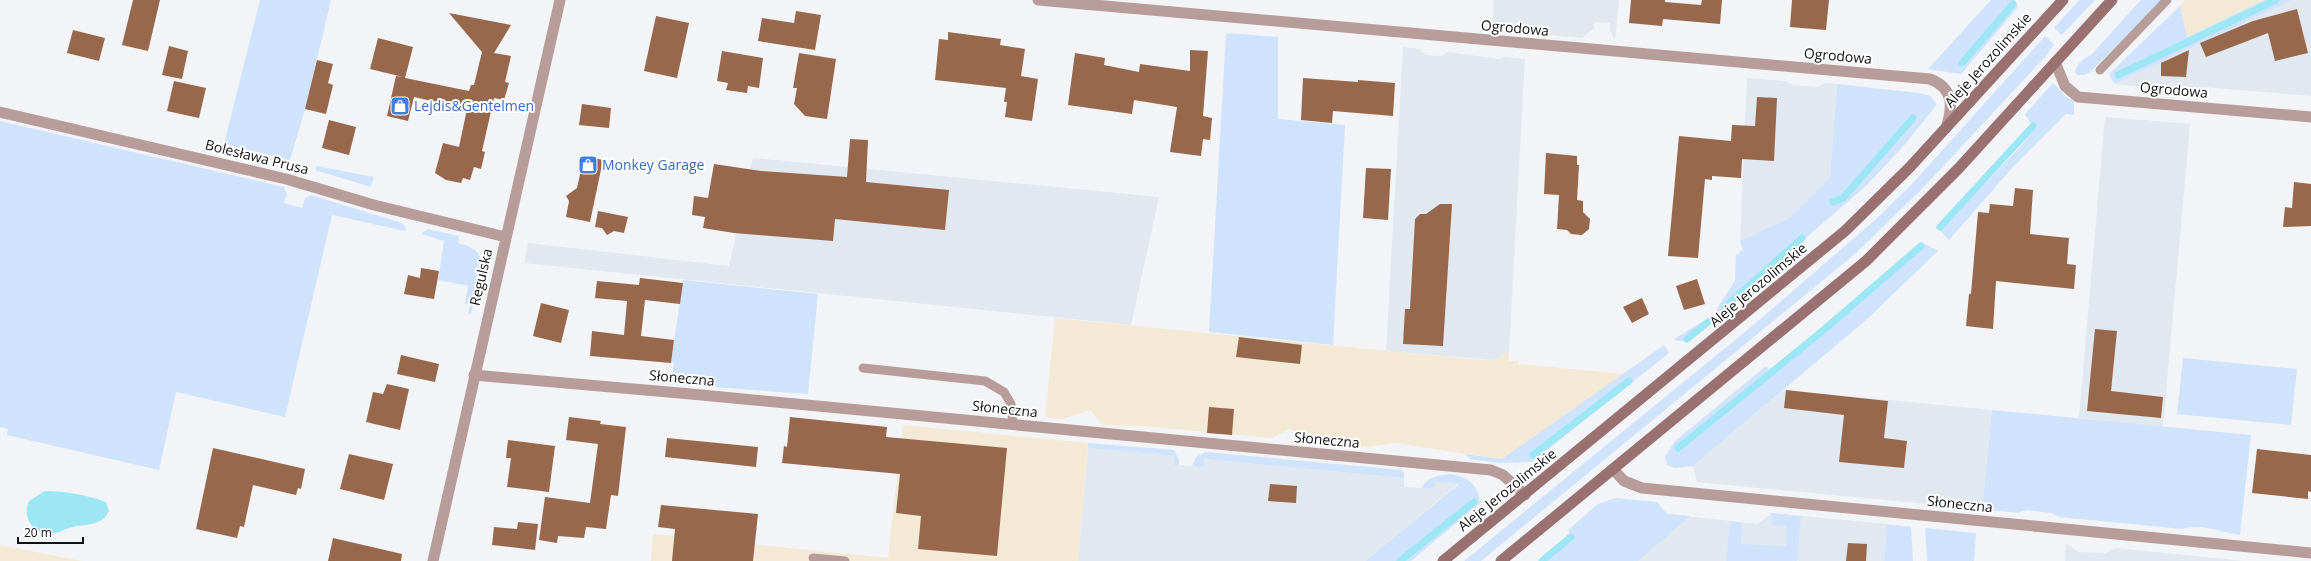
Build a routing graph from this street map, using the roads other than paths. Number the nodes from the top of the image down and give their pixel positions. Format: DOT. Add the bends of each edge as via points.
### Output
graph roads {
  1 [pos="560,0"];
  2 [pos="1038,0"];
  3 [pos="2063,0"];
  4 [pos="2112,0"];
  5 [pos="2167,0"];
  6 [pos="2055,62"];
  7 [pos="2100,70"];
  8 [pos="0,112"];
  9 [pos="2311,117"];
  10 [pos="1946,128"];
  11 [pos="506,237"];
  12 [pos="863,368"];
  13 [pos="474,375"];
  14 [pos="1013,425"];
  15 [pos="1613,469"];
  16 [pos="1524,495"];
  17 [pos="2311,553"];
  18 [pos="813,558"];
  19 [pos="433,561"];
  20 [pos="845,561"];
  21 [pos="1443,561"];
  22 [pos="1501,561"];
  1 -- 11 [label="street, Regulska"];
  2 -- 10 [label="street, Ogrodowa" via="1930,79 1946,89 1952,107"];
  3 -- 10 [label="main road, Aleje Jerozolimskie"];
  4 -- 6 [label="main road"];
  5 -- 7 [label="lane"];
  6 -- 9 [label="street, Ogrodowa" via="2065,86 2078,97"];
  6 -- 15 [label="main road" via="1959,168 1866,261"];
  8 -- 11 [label="street, Bolesława Prusa" via="286,179 374,205"];
  10 -- 16 [label="main road, Aleje Jerozolimskie" via="1910,167 1833,241"];
  11 -- 13 [label="street, Regulska"];
  12 -- 14 [label="lane" via="984,381 1004,392 1011,404"];
  13 -- 14 [label="street, Słoneczna"];
  13 -- 19 [label="street, Regulska"];
  14 -- 16 [label="street, Słoneczna" via="1491,470 1503,475"];
  15 -- 17 [label="street, Słoneczna" via="1624,481 1642,488"];
  15 -- 22 [label="main road"];
  16 -- 21 [label="main road, Aleje Jerozolimskie"];
  18 -- 20 [label="lane"];
}
